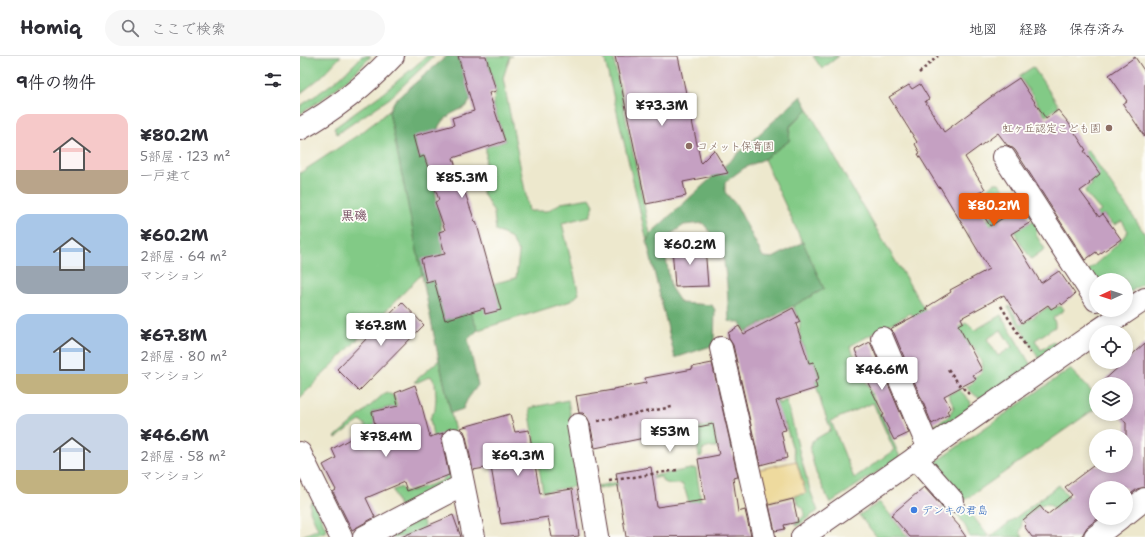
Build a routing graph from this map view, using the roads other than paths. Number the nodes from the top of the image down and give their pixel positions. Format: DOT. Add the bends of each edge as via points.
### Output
graph roads {
  1 [pos="393,56"];
  2 [pos="300,129"];
  3 [pos="1004,157"];
  4 [pos="1089,289"];
  5 [pos="1145,298"];
  6 [pos="1101,324"];
  7 [pos="882,338"];
  8 [pos="721,348"];
  9 [pos="578,425"];
  10 [pos="454,439"];
  11 [pos="300,453"];
  12 [pos="922,453"];
  13 [pos="463,485"];
  14 [pos="1145,499"];
  15 [pos="952,501"];
  16 [pos="1133,508"];
  17 [pos="1111,525"];
  18 [pos="341,537"];
  19 [pos="364,537"];
  20 [pos="474,537"];
  21 [pos="597,537"];
  22 [pos="764,537"];
  23 [pos="802,537"];
  24 [pos="1095,537"];
  1 -- 2 [label="street" via="353,93"];
  3 -- 4 [label="street"];
  5 -- 6 [label="street"];
  6 -- 12 [label="street" via="1041,371"];
  7 -- 12 [label="street"];
  8 -- 22 [label="street"];
  9 -- 21 [label="street"];
  10 -- 13 [label="street"];
  11 -- 18 [label="street"];
  12 -- 15 [label="street"];
  12 -- 23 [label="street"];
  13 -- 19 [label="street"];
  13 -- 20 [label="street"];
  14 -- 16 [label="street"];
  17 -- 24 [label="street"];
}
